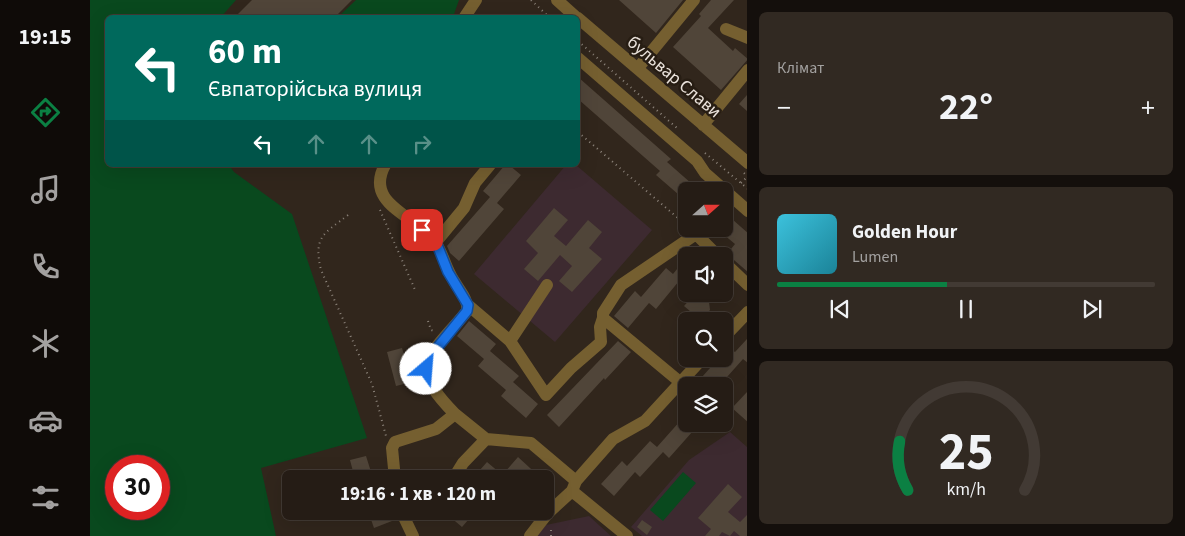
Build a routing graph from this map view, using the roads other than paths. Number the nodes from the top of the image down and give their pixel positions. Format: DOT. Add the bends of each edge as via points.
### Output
graph roads {
  1 [pos="476,0"];
  2 [pos="694,0"];
  3 [pos="564,2"];
  4 [pos="466,15"];
  5 [pos="574,15"];
  6 [pos="580,22"];
  7 [pos="726,29"];
  8 [pos="747,38"];
  9 [pos="580,63"];
  10 [pos="638,68"];
  11 [pos="747,71"];
  12 [pos="704,125"];
  13 [pos="747,162"];
  14 [pos="383,167"];
  15 [pos="488,167"];
  16 [pos="747,210"];
  17 [pos="436,242"];
  18 [pos="709,247"];
  19 [pos="733,271"];
  20 [pos="547,285"];
  21 [pos="747,285"];
  22 [pos="468,305"];
  23 [pos="747,313"];
  24 [pos="603,318"];
  25 [pos="733,327"];
  26 [pos="510,341"];
  27 [pos="694,367"];
  28 [pos="685,377"];
  29 [pos="678,380"];
  30 [pos="678,384"];
  31 [pos="455,414"];
  32 [pos="486,439"];
  33 [pos="394,470"];
  34 [pos="459,470"];
  35 [pos="574,486"];
  36 [pos="405,520"];
  37 [pos="550,525"];
  38 [pos="413,536"];
  39 [pos="530,536"];
  40 [pos="627,536"];
  1 -- 4 [label="street"];
  2 -- 10 [label="street"];
  3 -- 5 [label="street, бульвар Слави"];
  6 -- 10 [label="street, бульвар Слави"];
  7 -- 8 [label="street"];
  9 -- 16 [label="street" via="697,161 705,173"];
  10 -- 12 [label="street, бульвар Слави"];
  11 -- 12 [label="street"];
  12 -- 13 [label="street, бульвар Слави"];
  14 -- 17 [label="street" via="378,181 384,198"];
  15 -- 17 [label="street" via="474,183 464,208"];
  17 -- 22 [label="street" via="448,272"];
  18 -- 24 [label="street" via="696,234 620,285"];
  19 -- 21 [label="street"];
  20 -- 26 [label="street"];
  22 -- 26 [label="street"];
  22 -- 31 [label="street" via="467,311 428,359 426,369 428,383"];
  23 -- 25 [label="street"];
  24 -- 26 [label="street" via="601,342 546,395"];
  24 -- 29 [label="street"];
  27 -- 28 [label="street"];
  30 -- 35 [label="street" via="645,421 613,439"];
  31 -- 32 [label="street"];
  31 -- 33 [label="street" via="436,429 396,442 392,448"];
  32 -- 34 [label="street"];
  32 -- 35 [label="street" via="532,443"];
  35 -- 37 [label="street"];
  35 -- 40 [label="street"];
  36 -- 38 [label="street"];
  37 -- 39 [label="street"];
}
